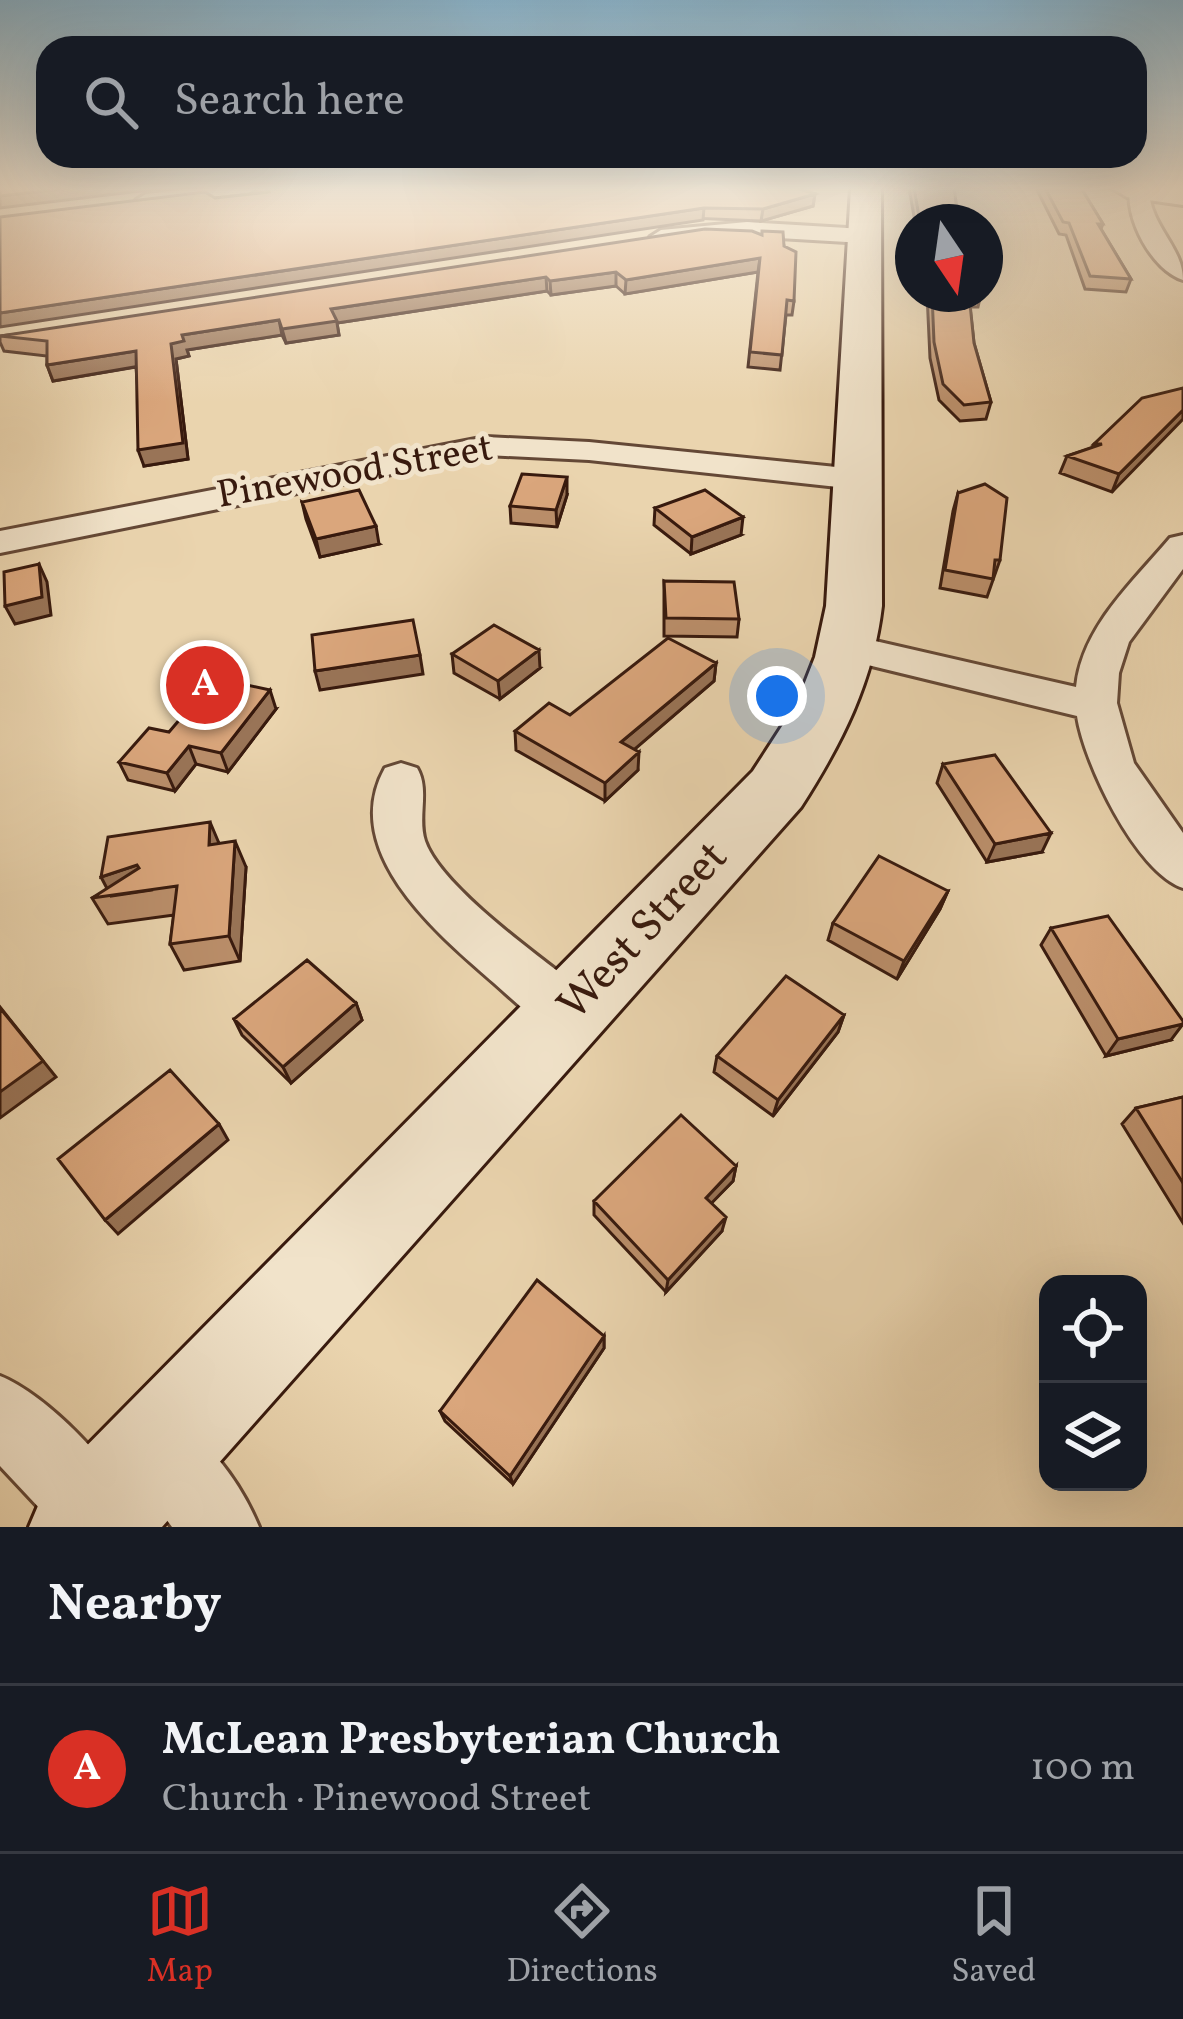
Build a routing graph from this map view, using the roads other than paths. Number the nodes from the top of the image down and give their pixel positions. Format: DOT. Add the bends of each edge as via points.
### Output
graph roads {
  1 [pos="863,259"];
  2 [pos="856,479"];
  3 [pos="0,542"];
  4 [pos="1183,546"];
  5 [pos="849,648"];
  6 [pos="1096,706"];
  7 [pos="401,779"];
  8 [pos="1183,868"];
  9 [pos="569,1013"];
  10 [pos="0,1412"];
  11 [pos="159,1449"];
  12 [pos="92,1521"];
  13 [pos="220,1527"];
  1 -- 2 [label="main road, West Street"];
  2 -- 3 [label="street, Pinewood Street" via="486,446"];
  2 -- 5 [label="main road, West Street"];
  4 -- 6 [label="street" via="1111,636"];
  5 -- 6 [label="street"];
  5 -- 9 [label="main road, West Street" via="813,739 777,789"];
  6 -- 8 [label="street" via="1118,775"];
  7 -- 9 [label="street" via="402,845 419,876"];
  9 -- 11 [label="main road, West Street"];
  10 -- 12 [label="street"];
  11 -- 12 [label="main road, West Street"];
  11 -- 13 [label="street"];
}
